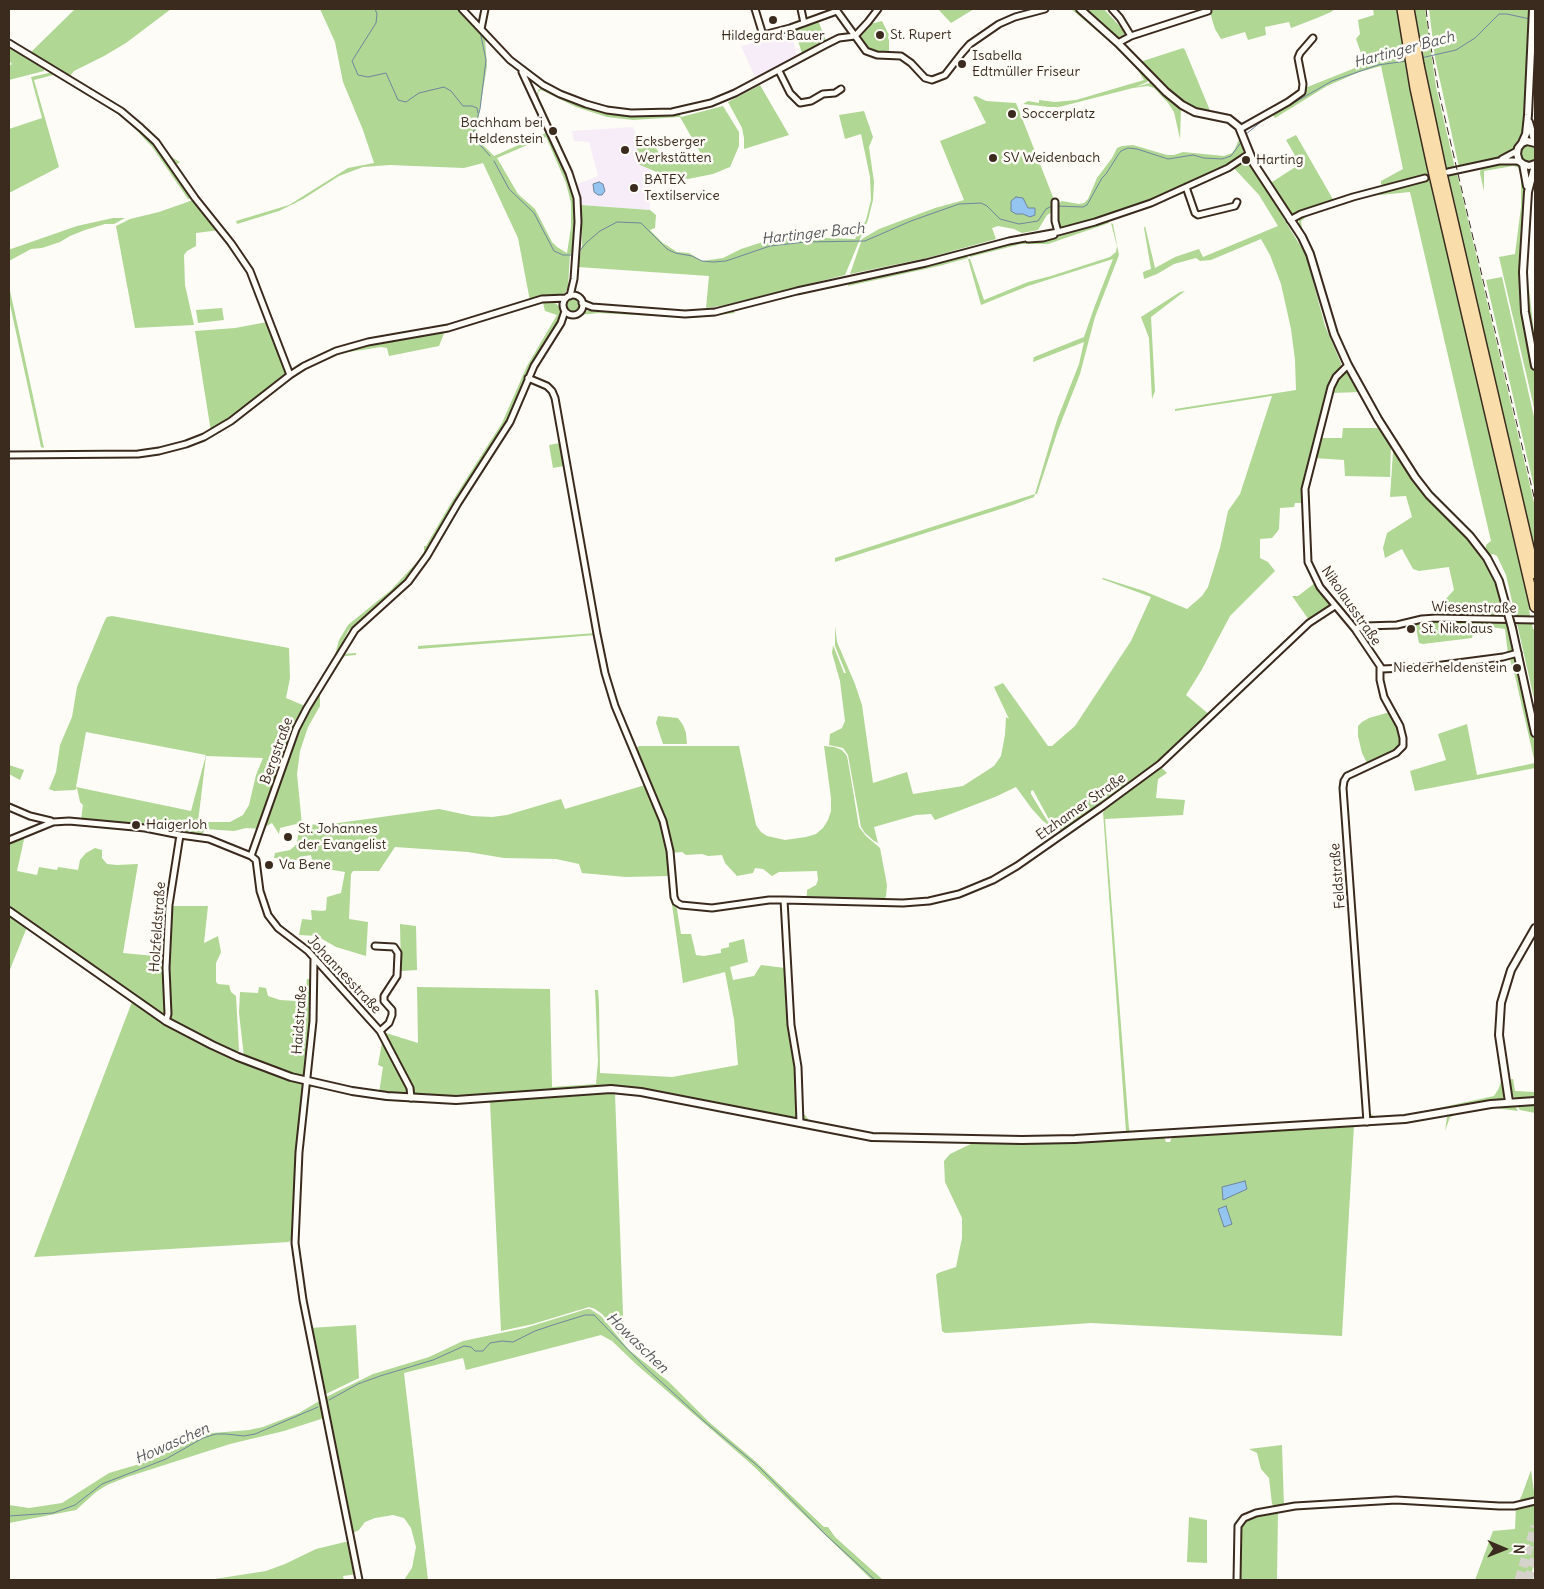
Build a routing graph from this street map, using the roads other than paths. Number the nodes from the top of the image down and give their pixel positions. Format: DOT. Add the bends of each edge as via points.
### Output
graph roads {
  1 [pos="462,9"];
  2 [pos="485,9"];
  3 [pos="755,9"];
  4 [pos="800,9"];
  5 [pos="878,9"];
  6 [pos="1045,9"];
  7 [pos="1080,9"];
  8 [pos="1112,9"];
  9 [pos="1402,9"];
  10 [pos="1409,9"];
  11 [pos="1533,9"];
  12 [pos="1207,10"];
  13 [pos="804,23"];
  14 [pos="481,29"];
  15 [pos="855,36"];
  16 [pos="1131,36"];
  17 [pos="1313,38"];
  18 [pos="9,43"];
  19 [pos="1118,43"];
  20 [pos="1412,52"];
  21 [pos="1415,66"];
  22 [pos="521,69"];
  23 [pos="779,70"];
  24 [pos="543,85"];
  25 [pos="841,89"];
  26 [pos="534,95"];
  27 [pos="1528,114"];
  28 [pos="1241,132"];
  29 [pos="1522,143"];
  30 [pos="1535,143"];
  31 [pos="1517,151"];
  32 [pos="1249,154"];
  33 [pos="1499,161"];
  34 [pos="1521,163"];
  35 [pos="1535,164"];
  36 [pos="1448,172"];
  37 [pos="1425,178"];
  38 [pos="1186,187"];
  39 [pos="1528,192"];
  40 [pos="1056,202"];
  41 [pos="1237,202"];
  42 [pos="1290,220"];
  43 [pos="1058,232"];
  44 [pos="574,278"];
  45 [pos="577,296"];
  46 [pos="568,297"];
  47 [pos="550,299"];
  48 [pos="582,303"];
  49 [pos="592,307"];
  50 [pos="564,308"];
  51 [pos="581,310"];
  52 [pos="571,314"];
  53 [pos="561,323"];
  54 [pos="1348,365"];
  55 [pos="1535,366"];
  56 [pos="290,375"];
  57 [pos="528,378"];
  58 [pos="9,455"];
  59 [pos="1535,574"];
  60 [pos="1335,606"];
  61 [pos="1535,607"];
  62 [pos="1535,620"];
  63 [pos="1355,630"];
  64 [pos="1518,653"];
  65 [pos="1380,668"];
  66 [pos="1535,732"];
  67 [pos="9,807"];
  68 [pos="53,822"];
  69 [pos="180,836"];
  70 [pos="9,840"];
  71 [pos="251,856"];
  72 [pos="784,900"];
  73 [pos="9,912"];
  74 [pos="1535,928"];
  75 [pos="375,946"];
  76 [pos="314,959"];
  77 [pos="166,1021"];
  78 [pos="380,1031"];
  79 [pos="307,1081"];
  80 [pos="411,1098"];
  81 [pos="1535,1101"];
  82 [pos="1509,1102"];
  83 [pos="1366,1122"];
  84 [pos="800,1123"];
  85 [pos="1535,1501"];
  86 [pos="359,1580"];
  87 [pos="1237,1580"];
  1 -- 14 [label="street"];
  2 -- 14 [label="street"];
  3 -- 13 [label="street" via="763,35"];
  4 -- 13 [label="street"];
  5 -- 15 [label="street"];
  6 -- 15 [label="street" via="999,24 970,44 948,73 935,80 925,78 901,56 866,52"];
  7 -- 19 [label="street"];
  8 -- 16 [label="street"];
  9 -- 20 [label="highway"];
  10 -- 20 [label="highway"];
  11 -- 27 [label="street"];
  12 -- 16 [label="street"];
  13 -- 15 [label="street" via="837,11"];
  14 -- 22 [label="street"];
  15 -- 23 [label="street" via="840,38"];
  16 -- 19 [label="street"];
  17 -- 28 [label="street" via="1298,58 1304,84 1302,92"];
  18 -- 56 [label="street" via="121,111 156,142 250,272"];
  19 -- 28 [label="street" via="1182,106 1229,119"];
  20 -- 21 [label="highway"];
  21 -- 59 [label="highway"];
  21 -- 61 [label="highway" via="1440,199"];
  22 -- 24 [label="street"];
  22 -- 26 [label="street"];
  23 -- 24 [label="street" via="717,101 661,114 607,110 574,100"];
  23 -- 25 [label="street" via="790,93 800,103"];
  24 -- 26 [label="street" via="536,88"];
  26 -- 44 [label="street" via="575,190 578,213"];
  27 -- 29 [label="street"];
  27 -- 30 [label="street"];
  28 -- 32 [label="street"];
  29 -- 30 [label="street"];
  29 -- 31 [label="street"];
  31 -- 33 [label="street"];
  31 -- 34 [label="street"];
  32 -- 38 [label="street" via="1228,168"];
  32 -- 42 [label="street"];
  33 -- 34 [label="street"];
  33 -- 36 [label="street"];
  34 -- 35 [label="street"];
  34 -- 39 [label="street"];
  35 -- 39 [label="street"];
  37 -- 42 [label="street" via="1353,197"];
  38 -- 41 [label="street" via="1198,215 1235,206"];
  38 -- 43 [label="street" via="1132,210"];
  39 -- 55 [label="street" via="1523,295"];
  40 -- 43 [label="street"];
  42 -- 54 [label="street" via="1310,254 1334,334"];
  43 -- 49 [label="street" via="715,312 685,314"];
  44 -- 45 [label="street"];
  44 -- 46 [label="street"];
  45 -- 46 [label="street"];
  45 -- 48 [label="street"];
  46 -- 47 [label="street"];
  46 -- 50 [label="street"];
  47 -- 50 [label="street"];
  47 -- 56 [label="street" via="448,328 351,346"];
  48 -- 49 [label="street"];
  48 -- 51 [label="street"];
  49 -- 51 [label="street"];
  50 -- 52 [label="street"];
  50 -- 53 [label="street"];
  51 -- 52 [label="street"];
  52 -- 53 [label="street"];
  53 -- 57 [label="street, Bergstraße"];
  54 -- 60 [label="street, Nikolausstraße" via="1331,387 1305,489 1309,565"];
  54 -- 64 [label="street, bridge" via="1415,477 1487,558 1499,581"];
  56 -- 58 [label="street" via="231,421 186,444 138,454"];
  57 -- 71 [label="street, Bergstraße" via="510,422 421,565 404,586 355,630 307,708 296,729"];
  57 -- 72 [label="street, Etzhamer Straße" via="547,386 555,398 596,634 616,706 663,821 676,902 712,908"];
  60 -- 63 [label="street, Nikolausstraße"];
  60 -- 72 [label="street, Etzhamer Straße" via="1309,624 1160,764 993,880 959,894 929,901"];
  62 -- 63 [label="street, Wiesenstraße" via="1436,618"];
  63 -- 65 [label="street, Nikolausstraße"];
  64 -- 65 [label="street" via="1414,669"];
  64 -- 66 [label="street"];
  65 -- 83 [label="street, Feldstraße" via="1384,697 1400,726 1403,746 1396,753 1347,776 1343,788"];
  67 -- 68 [label="street"];
  68 -- 69 [label="street" via="112,824"];
  68 -- 70 [label="street"];
  69 -- 71 [label="street" via="209,839"];
  69 -- 77 [label="street, Holzfeldstraße" via="169,905"];
  71 -- 76 [label="street, Johannesstraße" via="256,860 260,891 268,915 278,928 302,944"];
  72 -- 84 [label="street"];
  73 -- 77 [label="street"];
  74 -- 82 [label="street" via="1511,970 1500,1003 1499,1035"];
  75 -- 78 [label="street" via="394,947 398,953 397,976 384,996 392,1015"];
  76 -- 78 [label="street, Johannesstraße"];
  76 -- 79 [label="street, Haidstraße" via="313,1021"];
  77 -- 79 [label="street" via="238,1058"];
  78 -- 80 [label="street, Johannesstraße" via="410,1088"];
  79 -- 80 [label="street" via="369,1094"];
  79 -- 86 [label="street, Haidstraße" via="296,1253"];
  80 -- 84 [label="street" via="473,1099 611,1089"];
  81 -- 82 [label="street"];
  82 -- 83 [label="street"];
  83 -- 84 [label="street" via="1022,1140 886,1138"];
  85 -- 87 [label="street" via="1499,1506 1378,1500 1295,1506 1256,1513 1244,1518 1238,1526"];
}
